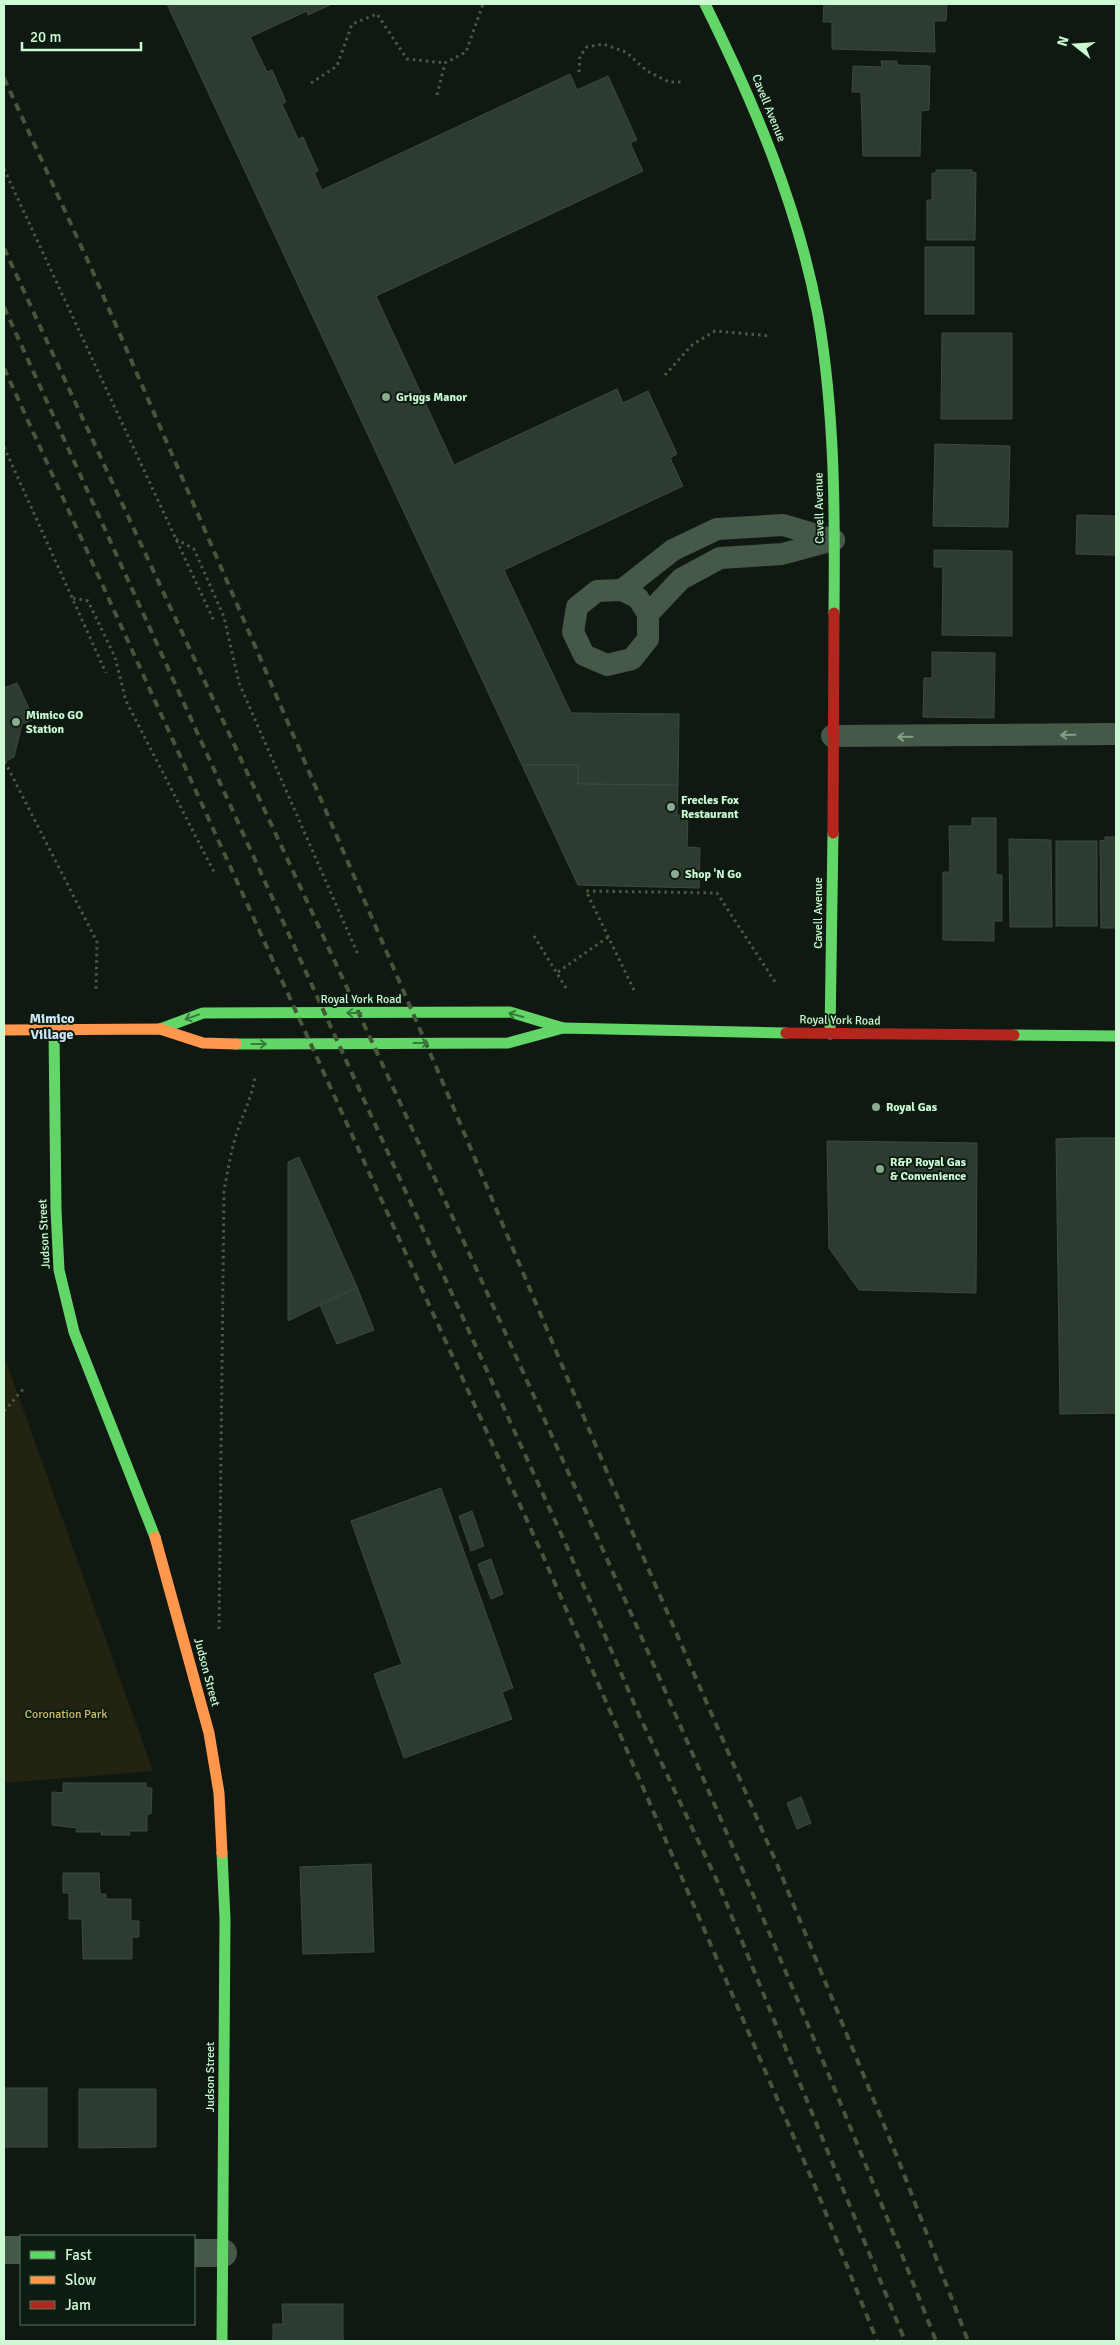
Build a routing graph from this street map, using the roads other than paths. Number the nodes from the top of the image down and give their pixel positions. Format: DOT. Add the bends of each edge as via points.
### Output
graph roads {
  1 [pos="705,4"];
  2 [pos="834,540"];
  3 [pos="622,590"];
  4 [pos="648,614"];
  5 [pos="1116,734"];
  6 [pos="832,736"];
  7 [pos="563,1028"];
  8 [pos="160,1029"];
  9 [pos="4,1030"];
  10 [pos="54,1030"];
  11 [pos="830,1034"];
  12 [pos="1116,1036"];
  13 [pos="4,2250"];
  14 [pos="20,2250"];
  15 [pos="195,2252"];
  16 [pos="223,2253"];
  17 [pos="222,2341"];
  1 -- 2 [label="street, Cavell Avenue" via="737,66 777,164 807,264 830,397"];
  2 -- 3 [label="lane" via="783,525 717,529 673,550"];
  2 -- 4 [label="lane" via="782,554 720,558 681,579"];
  2 -- 6 [label="street, Cavell Avenue"];
  3 -- 4 [label="lane" via="638,598"];
  3 -- 4 [label="lane" via="597,591 577,608 573,632 584,655 607,665 632,659 648,640"];
  5 -- 6 [label="lane, one-way"];
  6 -- 11 [label="street, Cavell Avenue"];
  8 -- 7 [label="street, Royal York Road, one-way" via="203,1043 279,1044 508,1043"];
  7 -- 8 [label="street, Royal York Road, one-way" via="510,1012 490,1012 203,1013"];
  7 -- 11 [label="street, Royal York Road"];
  8 -- 10 [label="street, Royal York Road"];
  9 -- 10 [label="street, Royal York Road"];
  10 -- 16 [label="street, Judson Street" via="59,1270 74,1332 159,1548 209,1733 219,1793 225,1919"];
  11 -- 12 [label="street, Royal York Road"];
  13 -- 14 [label="street"];
  15 -- 16 [label="street"];
  16 -- 17 [label="street, Judson Street"];
}
